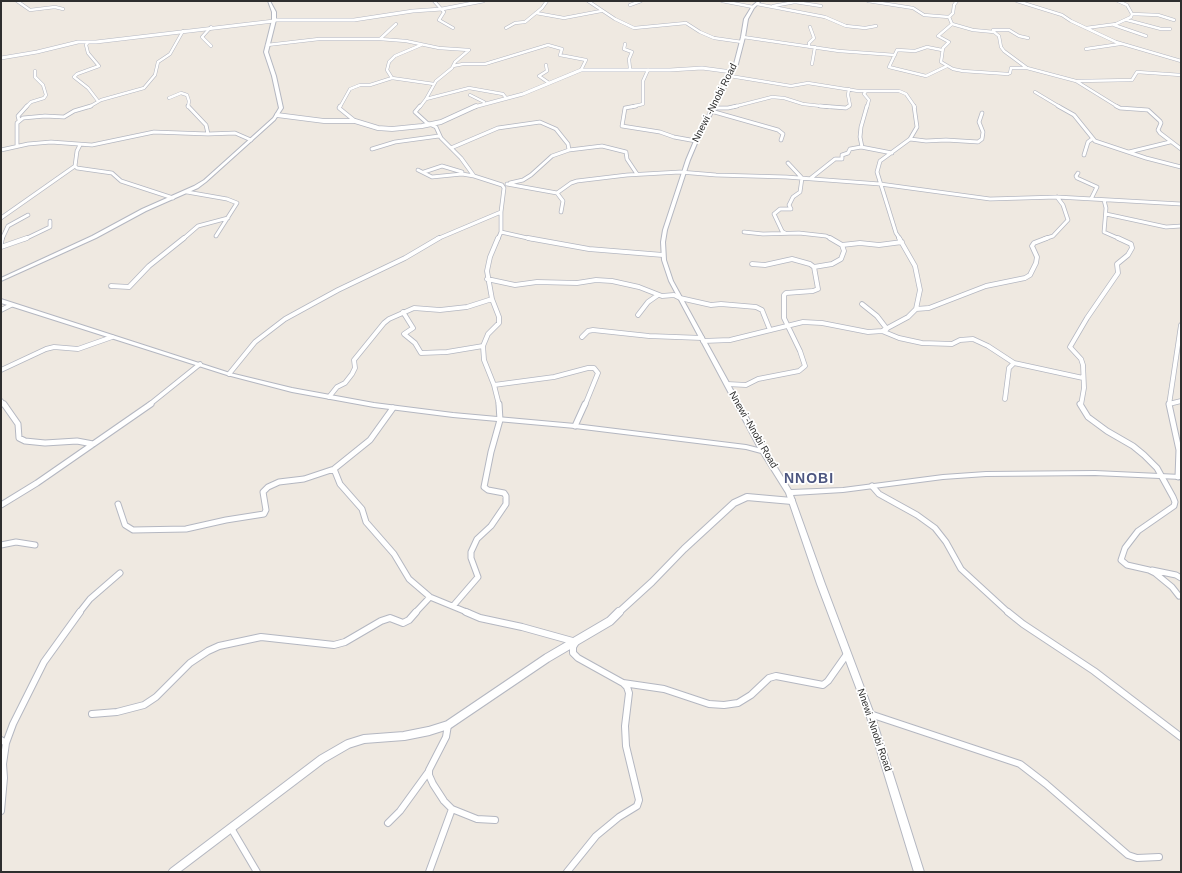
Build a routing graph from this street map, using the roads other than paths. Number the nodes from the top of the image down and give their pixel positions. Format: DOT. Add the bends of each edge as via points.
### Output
graph roads {
  1 [pos="18,1"];
  2 [pos="269,1"];
  3 [pos="434,1"];
  4 [pos="484,1"];
  5 [pos="547,1"];
  6 [pos="588,1"];
  7 [pos="641,1"];
  8 [pos="722,1"];
  9 [pos="797,1"];
  10 [pos="868,1"];
  11 [pos="957,1"];
  12 [pos="1017,1"];
  13 [pos="1118,1"];
  14 [pos="792,2"];
  15 [pos="757,4"];
  16 [pos="630,5"];
  17 [pos="770,6"];
  18 [pos="821,6"];
  19 [pos="63,9"];
  20 [pos="442,9"];
  21 [pos="601,11"];
  22 [pos="536,13"];
  23 [pos="1132,14"];
  24 [pos="949,17"];
  25 [pos="1127,20"];
  26 [pos="1174,20"];
  27 [pos="274,21"];
  28 [pos="396,24"];
  29 [pos="952,24"];
  30 [pos="1113,24"];
  31 [pos="876,26"];
  32 [pos="211,27"];
  33 [pos="810,27"];
  34 [pos="453,28"];
  35 [pos="506,28"];
  36 [pos="1086,28"];
  37 [pos="1170,29"];
  38 [pos="183,30"];
  39 [pos="991,31"];
  40 [pos="1146,36"];
  41 [pos="1028,38"];
  42 [pos="380,39"];
  43 [pos="743,40"];
  44 [pos="88,42"];
  45 [pos="625,44"];
  46 [pos="1123,44"];
  47 [pos="267,45"];
  48 [pos="421,45"];
  49 [pos="211,46"];
  50 [pos="809,47"];
  51 [pos="815,48"];
  52 [pos="1086,49"];
  53 [pos="942,50"];
  54 [pos="895,55"];
  55 [pos="1,58"];
  56 [pos="1181,61"];
  57 [pos="812,64"];
  58 [pos="546,65"];
  59 [pos="453,66"];
  60 [pos="947,66"];
  61 [pos="1027,68"];
  62 [pos="630,69"];
  63 [pos="581,70"];
  64 [pos="648,70"];
  65 [pos="35,71"];
  66 [pos="731,74"];
  67 [pos="1181,76"];
  68 [pos="392,78"];
  69 [pos="1076,81"];
  70 [pos="549,83"];
  71 [pos="434,84"];
  72 [pos="849,89"];
  73 [pos="866,91"];
  74 [pos="1035,92"];
  75 [pos="470,95"];
  76 [pos="169,98"];
  77 [pos="506,98"];
  78 [pos="426,99"];
  79 [pos="98,101"];
  80 [pos="484,102"];
  81 [pos="712,110"];
  82 [pos="982,113"];
  83 [pos="277,115"];
  84 [pos="19,120"];
  85 [pos="355,121"];
  86 [pos="432,124"];
  87 [pos="208,134"];
  88 [pos="439,136"];
  89 [pos="910,139"];
  90 [pos="1092,139"];
  91 [pos="251,140"];
  92 [pos="781,140"];
  93 [pos="696,141"];
  94 [pos="1170,142"];
  95 [pos="80,145"];
  96 [pos="17,146"];
  97 [pos="862,147"];
  98 [pos="451,148"];
  99 [pos="372,149"];
  100 [pos="1181,149"];
  101 [pos="1,150"];
  102 [pos="569,150"];
  103 [pos="1129,152"];
  104 [pos="892,153"];
  105 [pos="1084,155"];
  106 [pos="788,163"];
  107 [pos="75,166"];
  108 [pos="1181,167"];
  109 [pos="418,170"];
  110 [pos="424,172"];
  111 [pos="684,173"];
  112 [pos="1078,173"];
  113 [pos="468,174"];
  114 [pos="637,174"];
  115 [pos="474,176"];
  116 [pos="802,178"];
  117 [pos="811,178"];
  118 [pos="498,184"];
  119 [pos="507,184"];
  120 [pos="880,184"];
  121 [pos="187,192"];
  122 [pos="557,193"];
  123 [pos="1056,197"];
  124 [pos="173,198"];
  125 [pos="1091,199"];
  126 [pos="1104,200"];
  127 [pos="1181,204"];
  128 [pos="501,212"];
  129 [pos="562,212"];
  130 [pos="1106,214"];
  131 [pos="28,215"];
  132 [pos="1,218"];
  133 [pos="228,218"];
  134 [pos="50,221"];
  135 [pos="1181,226"];
  136 [pos="501,232"];
  137 [pos="744,232"];
  138 [pos="785,233"];
  139 [pos="216,236"];
  140 [pos="902,242"];
  141 [pos="1,243"];
  142 [pos="842,245"];
  143 [pos="1,247"];
  144 [pos="663,256"];
  145 [pos="752,264"];
  146 [pos="814,267"];
  147 [pos="488,279"];
  148 [pos="1,280"];
  149 [pos="111,286"];
  150 [pos="658,295"];
  151 [pos="680,298"];
  152 [pos="492,299"];
  153 [pos="1,301"];
  154 [pos="862,304"];
  155 [pos="11,305"];
  156 [pos="916,309"];
  157 [pos="1,310"];
  158 [pos="403,312"];
  159 [pos="638,315"];
  160 [pos="787,324"];
  161 [pos="1181,325"];
  162 [pos="887,328"];
  163 [pos="770,330"];
  164 [pos="882,331"];
  165 [pos="112,337"];
  166 [pos="582,337"];
  167 [pos="702,340"];
  168 [pos="483,346"];
  169 [pos="200,364"];
  170 [pos="1014,364"];
  171 [pos="1,370"];
  172 [pos="229,374"];
  173 [pos="1083,378"];
  174 [pos="727,384"];
  175 [pos="494,385"];
  176 [pos="329,397"];
  177 [pos="1005,399"];
  178 [pos="1,401"];
  179 [pos="1181,401"];
  180 [pos="1169,404"];
  181 [pos="393,408"];
  182 [pos="500,420"];
  183 [pos="575,426"];
  184 [pos="758,440"];
  185 [pos="93,444"];
  186 [pos="746,446"];
  187 [pos="764,452"];
  188 [pos="334,469"];
  189 [pos="1161,476"];
  190 [pos="1180,477"];
  191 [pos="872,486"];
  192 [pos="789,493"];
  193 [pos="792,501"];
  194 [pos="118,504"];
  195 [pos="1,505"];
  196 [pos="1,545"];
  197 [pos="35,545"];
  198 [pos="1149,570"];
  199 [pos="120,573"];
  200 [pos="1181,578"];
  201 [pos="1179,596"];
  202 [pos="430,597"];
  203 [pos="453,606"];
  204 [pos="576,642"];
  205 [pos="847,654"];
  206 [pos="623,683"];
  207 [pos="92,714"];
  208 [pos="870,714"];
  209 [pos="448,725"];
  210 [pos="1181,738"];
  211 [pos="3,742"];
  212 [pos="429,770"];
  213 [pos="452,809"];
  214 [pos="1,810"];
  215 [pos="496,820"];
  216 [pos="388,823"];
  217 [pos="231,828"];
  218 [pos="1159,857"];
  219 [pos="173,872"];
  220 [pos="257,872"];
  221 [pos="429,872"];
  222 [pos="567,872"];
  223 [pos="919,872"];
  1 -- 19 [label="street" via="30,10 55,7"];
  2 -- 27 [label="main road" via="274,12"];
  3 -- 20 [label="street"];
  4 -- 20 [label="street"];
  5 -- 22 [label="street"];
  6 -- 21 [label="street"];
  7 -- 16 [label="street"];
  8 -- 15 [label="street"];
  9 -- 14 [label="street"];
  10 -- 24 [label="street" via="913,8 924,15"];
  11 -- 24 [label="street"];
  12 -- 36 [label="street" via="1062,15"];
  13 -- 23 [label="street" via="1127,5"];
  14 -- 17 [label="street"];
  14 -- 18 [label="street"];
  15 -- 17 [label="street"];
  15 -- 43 [label="main road, Nnewi -Nnobi Road" via="746,19"];
  17 -- 31 [label="street" via="825,17 846,26"];
  20 -- 27 [label="street" via="346,20"];
  20 -- 34 [label="street" via="443,14 439,20"];
  21 -- 22 [label="street" via="564,18"];
  21 -- 43 [label="street" via="634,28 686,23 714,38"];
  22 -- 35 [label="street" via="524,22"];
  23 -- 25 [label="street"];
  23 -- 26 [label="street" via="1158,15"];
  24 -- 29 [label="street"];
  25 -- 30 [label="street"];
  25 -- 37 [label="street"];
  27 -- 32 [label="street"];
  27 -- 47 [label="main road"];
  28 -- 42 [label="street"];
  29 -- 39 [label="street" via="973,30"];
  29 -- 53 [label="street" via="938,36 949,42"];
  30 -- 36 [label="street"];
  30 -- 40 [label="street"];
  32 -- 38 [label="street"];
  32 -- 49 [label="street" via="202,37"];
  33 -- 50 [label="street" via="814,39 809,43"];
  36 -- 46 [label="street"];
  38 -- 44 [label="street"];
  38 -- 79 [label="street" via="170,54 158,62 155,75 144,88"];
  39 -- 41 [label="street" via="1009,30"];
  39 -- 61 [label="street" via="999,36 1002,41 1001,47"];
  42 -- 47 [label="street" via="319,39"];
  42 -- 48 [label="street"];
  43 -- 50 [label="street"];
  43 -- 66 [label="main road, Nnewi -Nnobi Road"];
  44 -- 55 [label="street" via="65,44"];
  44 -- 79 [label="street" via="88,53 99,66 74,77 88,88"];
  45 -- 62 [label="street" via="623,48 633,53 629,59"];
  46 -- 52 [label="street"];
  46 -- 56 [label="street"];
  47 -- 83 [label="main road" via="267,58 280,105"];
  48 -- 59 [label="street" via="469,50"];
  48 -- 68 [label="street" via="392,58 387,67"];
  50 -- 51 [label="street"];
  51 -- 54 [label="street"];
  51 -- 57 [label="street"];
  53 -- 54 [label="street" via="927,47 915,51 897,50"];
  53 -- 60 [label="street" via="941,62"];
  54 -- 60 [label="street" via="889,67 917,75 932,74"];
  58 -- 70 [label="street" via="547,71 539,76"];
  59 -- 63 [label="street" via="485,64 548,45 562,49 560,55 586,60"];
  59 -- 71 [label="street"];
  60 -- 61 [label="street" via="959,71 1008,74 1011,68"];
  61 -- 69 [label="street"];
  62 -- 63 [label="street"];
  62 -- 64 [label="street"];
  63 -- 70 [label="street"];
  64 -- 66 [label="street" via="702,68"];
  64 -- 93 [label="street" via="643,81 643,104 625,108 622,126"];
  65 -- 84 [label="street" via="36,78 43,85 46,95 23,110 18,116"];
  66 -- 72 [label="street" via="789,85 808,83"];
  66 -- 81 [label="main road, Nnewi -Nnobi Road"];
  67 -- 69 [label="street" via="1140,72 1135,73 1132,80"];
  68 -- 71 [label="street"];
  68 -- 85 [label="street" via="350,89 339,108"];
  69 -- 94 [label="street" via="1120,108 1148,110 1160,120 1158,130"];
  70 -- 77 [label="street" via="524,94"];
  71 -- 78 [label="street"];
  72 -- 73 [label="street"];
  72 -- 81 [label="street" via="850,105 846,108 803,104 772,97"];
  73 -- 89 [label="street" via="899,91 906,94 915,107 917,127"];
  73 -- 97 [label="street" via="864,94 869,100 860,127"];
  74 -- 90 [label="street" via="1074,116"];
  75 -- 80 [label="street"];
  76 -- 87 [label="street" via="181,93 188,95 188,107 206,124"];
  77 -- 78 [label="street" via="503,94 469,88"];
  77 -- 80 [label="street"];
  78 -- 86 [label="street" via="415,113"];
  79 -- 84 [label="street" via="64,118 38,116"];
  80 -- 86 [label="street"];
  81 -- 92 [label="street" via="778,130 783,134"];
  81 -- 93 [label="main road, Nnewi -Nnobi Road"];
  82 -- 89 [label="street" via="980,122 983,132 982,139 978,142"];
  83 -- 85 [label="street" via="324,121"];
  83 -- 91 [label="main road"];
  84 -- 96 [label="street"];
  85 -- 86 [label="street" via="384,129"];
  86 -- 88 [label="street"];
  87 -- 91 [label="street" via="235,133"];
  87 -- 95 [label="street" via="148,132"];
  88 -- 98 [label="street"];
  88 -- 99 [label="street" via="395,142"];
  89 -- 104 [label="street"];
  90 -- 103 [label="street"];
  90 -- 105 [label="street" via="1088,142"];
  91 -- 121 [label="main road" via="205,182"];
  93 -- 111 [label="main road, Nnewi -Nnobi Road"];
  94 -- 100 [label="street"];
  94 -- 103 [label="street"];
  95 -- 96 [label="street" via="51,142"];
  95 -- 107 [label="street"];
  96 -- 101 [label="street"];
  97 -- 104 [label="street"];
  97 -- 117 [label="street" via="850,149 842,155 842,159 835,159"];
  98 -- 102 [label="street" via="498,128 540,122 556,129 568,144"];
  98 -- 115 [label="street"];
  102 -- 114 [label="street" via="602,146 626,152"];
  102 -- 119 [label="street" via="548,158 523,180"];
  103 -- 108 [label="street"];
  104 -- 120 [label="street" via="878,164"];
  106 -- 116 [label="street"];
  107 -- 124 [label="street" via="84,170 112,173 121,181"];
  107 -- 132 [label="street"];
  109 -- 110 [label="street"];
  110 -- 113 [label="street" via="432,177"];
  110 -- 113 [label="street" via="442,166"];
  111 -- 114 [label="street"];
  111 -- 116 [label="street"];
  111 -- 144 [label="main road, Nnewi -Nnobi Road" via="665,230 662,242"];
  112 -- 125 [label="street" via="1077,178 1097,187"];
  113 -- 115 [label="street"];
  114 -- 122 [label="street" via="573,182"];
  115 -- 118 [label="street"];
  116 -- 117 [label="street"];
  116 -- 138 [label="street" via="800,192 793,197 789,205 791,208 780,209 774,214"];
  117 -- 120 [label="street"];
  118 -- 119 [label="street"];
  118 -- 128 [label="street" via="504,188"];
  119 -- 122 [label="street"];
  120 -- 123 [label="street" via="984,199"];
  120 -- 140 [label="street"];
  121 -- 124 [label="main road"];
  121 -- 133 [label="street" via="237,203"];
  122 -- 129 [label="street" via="563,201"];
  123 -- 125 [label="street"];
  123 -- 156 [label="street" via="1063,205 1068,220 1053,236 1032,246 1037,257 1030,276 986,286 929,308"];
  124 -- 148 [label="main road"];
  125 -- 126 [label="street"];
  126 -- 127 [label="street"];
  126 -- 130 [label="street"];
  128 -- 136 [label="street"];
  128 -- 172 [label="street" via="441,237 285,319 255,342"];
  130 -- 135 [label="street" via="1166,228"];
  130 -- 173 [label="street" via="1105,233 1131,244 1132,248 1118,264 1118,273 1070,347 1081,359"];
  131 -- 141 [label="street" via="8,226"];
  133 -- 139 [label="street"];
  133 -- 149 [label="street" via="198,226 149,266 129,287"];
  134 -- 143 [label="street" via="50,227 45,230"];
  136 -- 144 [label="street" via="554,244"];
  136 -- 147 [label="street" via="490,257"];
  137 -- 138 [label="street"];
  138 -- 142 [label="street" via="826,236"];
  140 -- 142 [label="street"];
  140 -- 156 [label="street" via="915,266 919,280 920,290"];
  142 -- 146 [label="street" via="844,251 841,258 832,264"];
  144 -- 151 [label="main road, Nnewi -Nnobi Road"];
  145 -- 146 [label="street" via="764,265 792,259"];
  146 -- 160 [label="street" via="818,289 785,293 784,318"];
  147 -- 150 [label="street" via="515,285 537,282 612,281 639,286"];
  147 -- 152 [label="street"];
  150 -- 151 [label="street" via="674,295"];
  150 -- 159 [label="street" via="648,302"];
  151 -- 163 [label="street" via="711,305 760,308"];
  151 -- 167 [label="main road, Nnewi -Nnobi Road"];
  152 -- 158 [label="street" via="467,307 440,310 420,307"];
  152 -- 168 [label="street" via="499,322 488,334"];
  153 -- 155 [label="main road"];
  154 -- 162 [label="street"];
  155 -- 157 [label="street"];
  155 -- 165 [label="main road"];
  156 -- 162 [label="street" via="908,317"];
  158 -- 168 [label="street" via="413,328 404,334 415,343 421,353 433,354"];
  158 -- 176 [label="street" via="384,323 354,360 355,368 352,374"];
  160 -- 163 [label="street"];
  160 -- 164 [label="street" via="822,323 868,332"];
  160 -- 174 [label="street" via="805,366 802,369 758,379 746,385"];
  161 -- 180 [label="street"];
  162 -- 164 [label="street"];
  163 -- 167 [label="street" via="730,340"];
  164 -- 170 [label="street" via="922,343 952,344 960,340 972,340 988,346"];
  165 -- 169 [label="main road"];
  165 -- 171 [label="street" via="78,348 46,349"];
  166 -- 167 [label="street" via="593,330"];
  167 -- 174 [label="main road, Nnewi -Nnobi Road"];
  168 -- 175 [label="street" via="484,360"];
  169 -- 172 [label="main road"];
  169 -- 185 [label="street" via="166,393"];
  170 -- 173 [label="street"];
  170 -- 177 [label="street" via="1009,368"];
  172 -- 176 [label="main road"];
  173 -- 189 [label="street" via="1084,388 1080,404 1088,417 1144,455"];
  174 -- 184 [label="main road, Nnewi -Nnobi Road"];
  175 -- 182 [label="street"];
  175 -- 183 [label="street" via="554,377 594,368 598,373"];
  176 -- 181 [label="main road"];
  178 -- 185 [label="street" via="18,424 19,438 25,441 77,441"];
  179 -- 180 [label="street"];
  180 -- 190 [label="street" via="1179,450"];
  181 -- 182 [label="main road"];
  181 -- 188 [label="street" via="370,440"];
  182 -- 183 [label="main road"];
  182 -- 203 [label="street" via="484,486 488,490 504,493 506,504 491,526 477,539 471,558 478,577"];
  183 -- 186 [label="main road"];
  184 -- 186 [label="main road"];
  184 -- 187 [label="main road, Nnewi -Nnobi Road"];
  185 -- 195 [label="street"];
  186 -- 187 [label="main road"];
  187 -- 192 [label="main road, Nnewi -Nnobi Road"];
  188 -- 194 [label="street" via="268,487 263,492 266,510 264,514 186,529 133,530 125,525"];
  188 -- 202 [label="street" via="340,484 362,509 366,522 394,554 409,579"];
  189 -- 190 [label="main road"];
  189 -- 191 [label="main road" via="1095,472 986,474"];
  189 -- 198 [label="street" via="1173,497 1174,506 1138,531 1121,557 1122,563"];
  191 -- 192 [label="main road"];
  191 -- 210 [label="street" via="879,494 936,528 962,569 1000,606 1094,671"];
  192 -- 193 [label="main road, Nnewi -Nnobi Road"];
  193 -- 204 [label="street" via="747,497 734,503 610,621"];
  193 -- 205 [label="main road, Nnewi -Nnobi Road"];
  196 -- 197 [label="street" via="16,542"];
  198 -- 200 [label="street"];
  198 -- 201 [label="street" via="1172,587"];
  199 -- 211 [label="street" via="90,599 62,635 44,662"];
  202 -- 203 [label="street"];
  202 -- 207 [label="street" via="409,620 403,623 390,618 334,645 261,637 219,646 190,663 144,706"];
  203 -- 204 [label="street" via="480,618"];
  204 -- 206 [label="street" via="573,653 578,658"];
  204 -- 209 [label="street" via="541,662"];
  205 -- 206 [label="street" via="828,682 823,685 776,676 769,678 738,703 724,705 710,704 664,689"];
  205 -- 208 [label="main road, Nnewi -Nnobi Road"];
  206 -- 222 [label="street" via="629,694 626,746 639,800 637,806 596,836"];
  208 -- 218 [label="street" via="1020,764 1128,854 1137,858"];
  208 -- 223 [label="main road, Nnewi -Nnobi Road"];
  209 -- 212 [label="street" via="446,737"];
  209 -- 217 [label="street" via="404,736 364,739 348,744 322,759"];
  211 -- 214 [label="street" via="4,784"];
  212 -- 213 [label="street" via="438,793"];
  212 -- 216 [label="street" via="400,811"];
  213 -- 215 [label="street" via="477,818"];
  213 -- 221 [label="street"];
  217 -- 219 [label="street"];
  217 -- 220 [label="street"];
}
